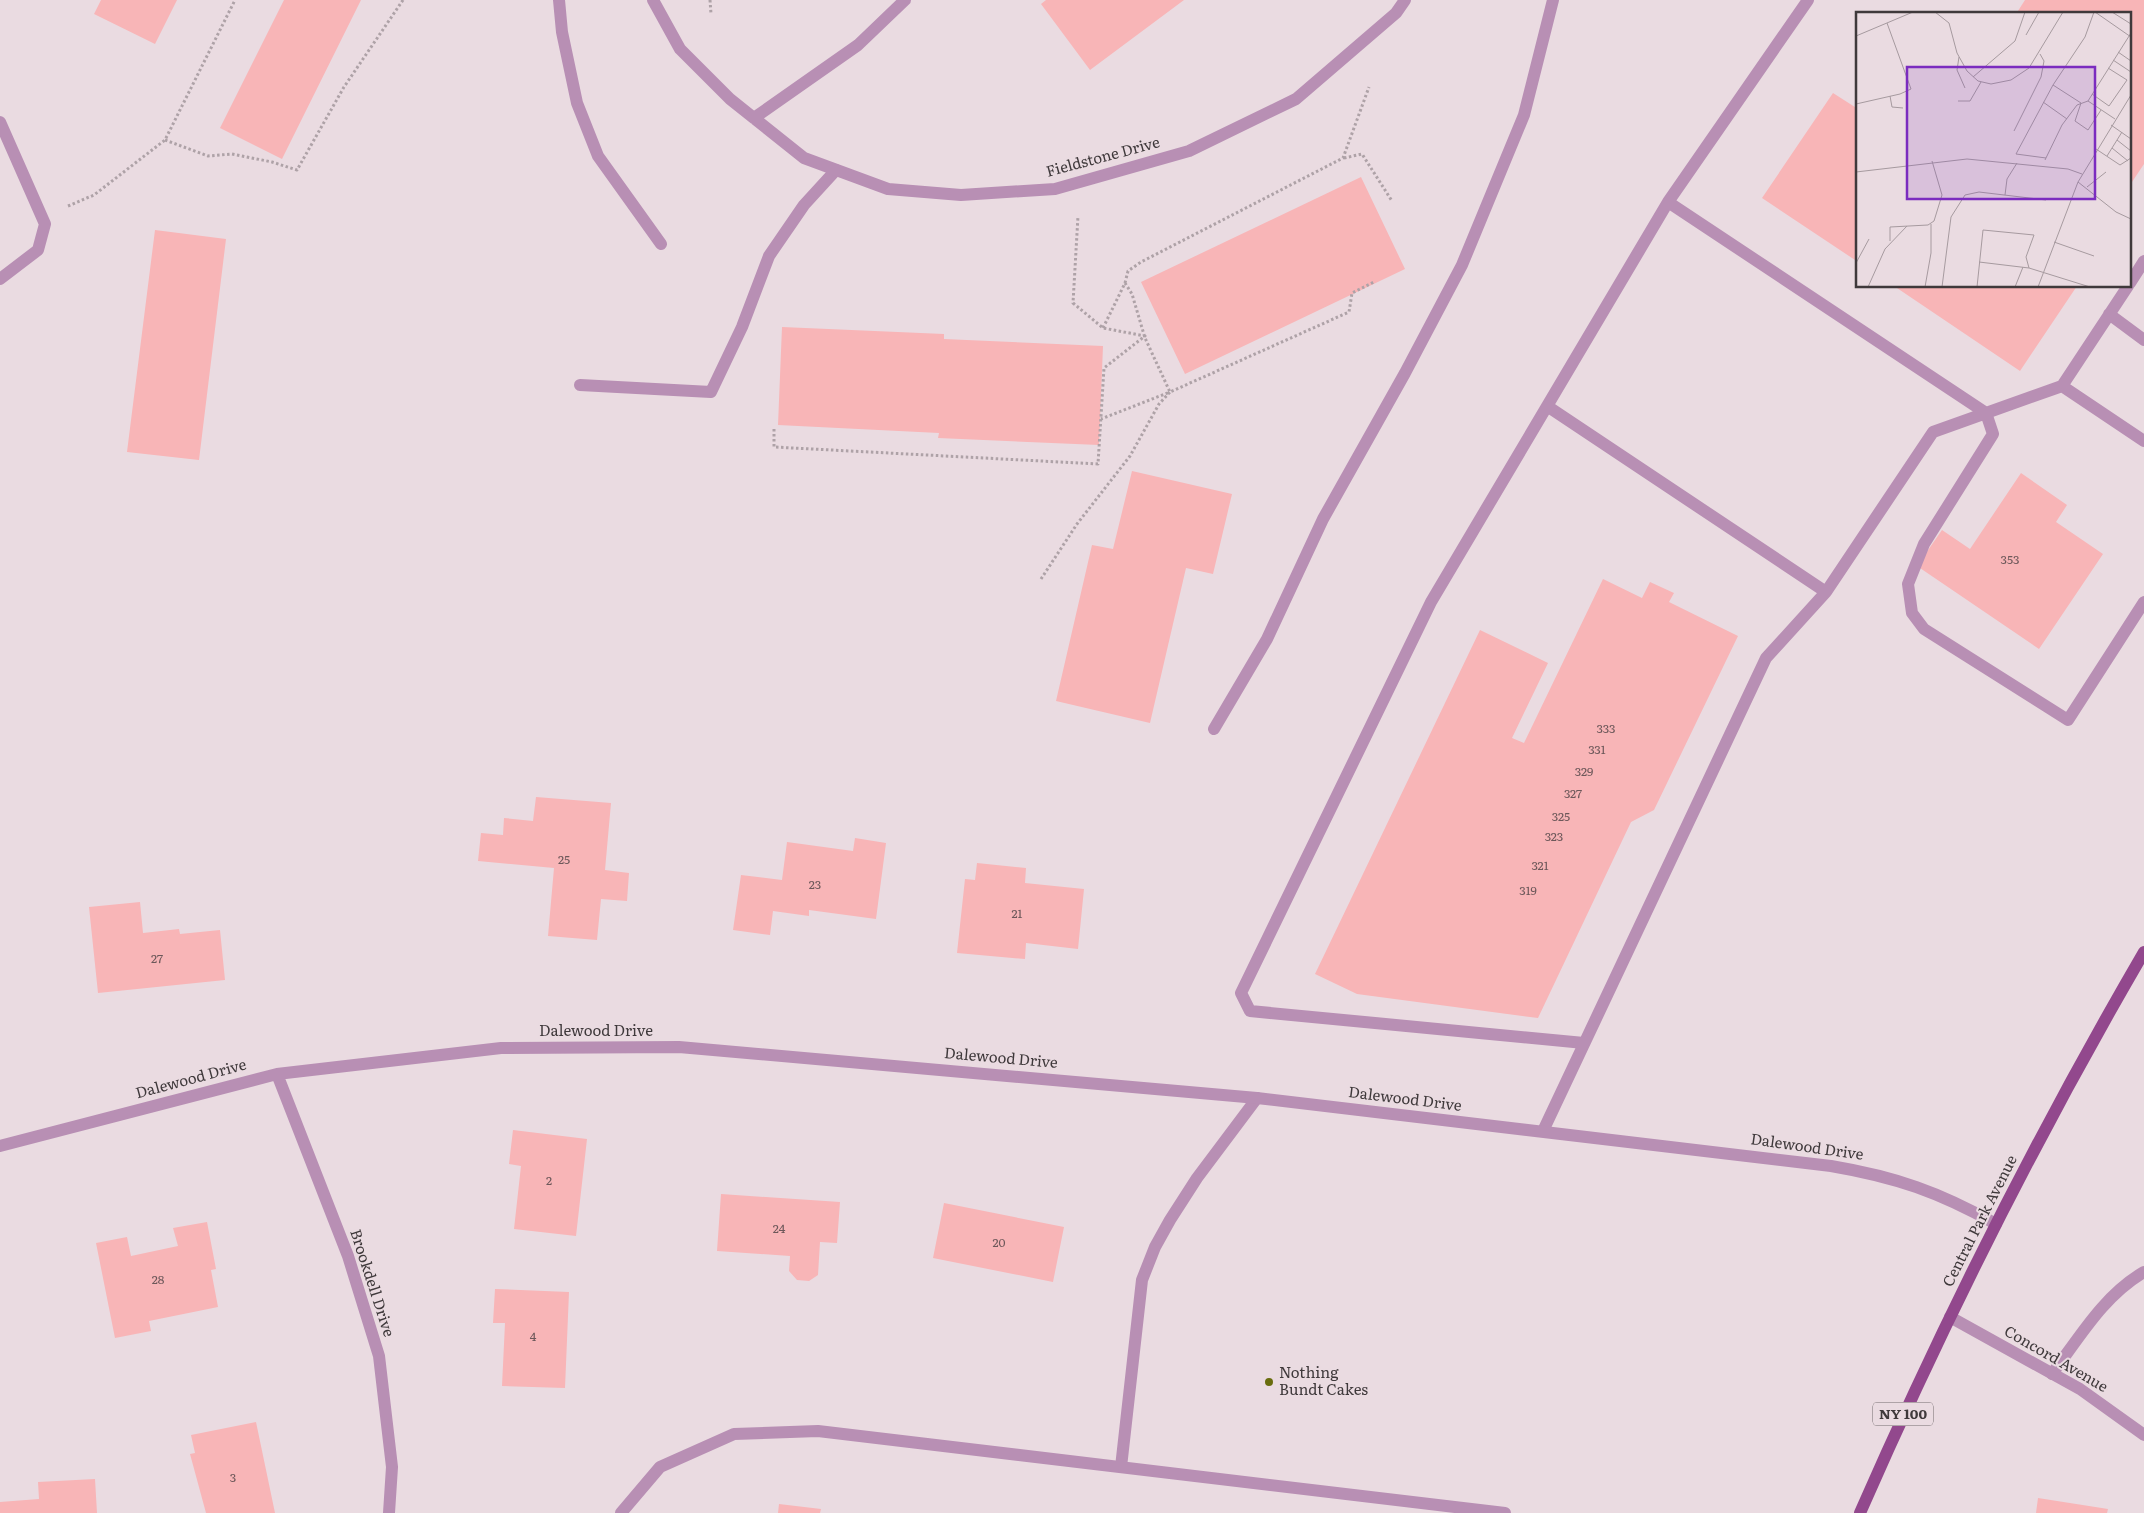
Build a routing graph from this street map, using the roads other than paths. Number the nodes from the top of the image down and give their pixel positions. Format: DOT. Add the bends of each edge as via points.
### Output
graph roads {
  1 [pos="559,0"];
  2 [pos="653,0"];
  3 [pos="905,0"];
  4 [pos="1405,0"];
  5 [pos="1553,0"];
  6 [pos="1808,0"];
  7 [pos="754,118"];
  8 [pos="0,122"];
  9 [pos="836,170"];
  10 [pos="1668,202"];
  11 [pos="661,244"];
  12 [pos="2144,261"];
  13 [pos="0,278"];
  14 [pos="2132,280"];
  15 [pos="2127,288"];
  16 [pos="2109,314"];
  17 [pos="2144,340"];
  18 [pos="580,385"];
  19 [pos="2062,386"];
  20 [pos="1547,406"];
  21 [pos="1986,413"];
  22 [pos="2144,441"];
  23 [pos="1826,592"];
  24 [pos="2144,602"];
  25 [pos="1214,729"];
  26 [pos="2144,952"];
  27 [pos="1584,1043"];
  28 [pos="277,1074"];
  29 [pos="1257,1098"];
  30 [pos="1543,1131"];
  31 [pos="0,1146"];
  32 [pos="1996,1224"];
  33 [pos="2144,1272"];
  34 [pos="1950,1316"];
  35 [pos="2052,1374"];
  36 [pos="2144,1435"];
  37 [pos="1121,1467"];
  38 [pos="389,1513"];
  39 [pos="621,1513"];
  40 [pos="1505,1513"];
  41 [pos="1860,1513"];
  1 -- 11 [label="street" via="562,32 577,103 598,156"];
  2 -- 7 [label="street, Fieldstone Drive" via="680,49"];
  3 -- 7 [label="street" via="858,45"];
  4 -- 9 [label="street, Fieldstone Drive" via="1396,13 1296,99 1189,151 1055,188 961,196 888,188"];
  5 -- 25 [label="street" via="1524,114 1462,265 1323,519 1267,639"];
  6 -- 10 [label="street"];
  7 -- 9 [label="street, Fieldstone Drive" via="804,158"];
  8 -- 13 [label="street" via="45,224 38,250"];
  9 -- 18 [label="street" via="804,204 769,256 742,327 710,392"];
  10 -- 20 [label="street"];
  10 -- 21 [label="street"];
  12 -- 14 [label="street"];
  15 -- 16 [label="street"];
  16 -- 17 [label="street"];
  16 -- 19 [label="street"];
  19 -- 21 [label="street"];
  19 -- 22 [label="street"];
  20 -- 23 [label="street"];
  20 -- 27 [label="street" via="1430,602 1241,993 1250,1011"];
  21 -- 23 [label="street" via="1933,432"];
  21 -- 24 [label="street" via="1993,434 1924,544 1908,584 1912,613 1924,629 2068,720"];
  23 -- 27 [label="street" via="1766,658"];
  26 -- 32 [label="main road, Central Park Avenue / NY 100" via="2086,1053"];
  27 -- 30 [label="street"];
  28 -- 29 [label="street, Dalewood Drive" via="501,1048 679,1047"];
  28 -- 31 [label="street, Dalewood Drive"];
  28 -- 38 [label="street, Brookdell Drive" via="348,1256 379,1356 392,1467"];
  29 -- 30 [label="street, Dalewood Drive"];
  29 -- 37 [label="street" via="1170,1220 1142,1280"];
  30 -- 32 [label="street, Dalewood Drive" via="1869,1172 1938,1194"];
  32 -- 34 [label="main road, Central Park Avenue / NY 100"];
  33 -- 35 [label="street" via="2119,1290 2098,1312"];
  34 -- 35 [label="street, Concord Avenue"];
  34 -- 41 [label="main road, Central Park Avenue / NY 100"];
  35 -- 36 [label="street, Concord Avenue" via="2080,1389"];
  37 -- 39 [label="street" via="818,1431 734,1434 660,1467"];
  37 -- 40 [label="street"];
}
